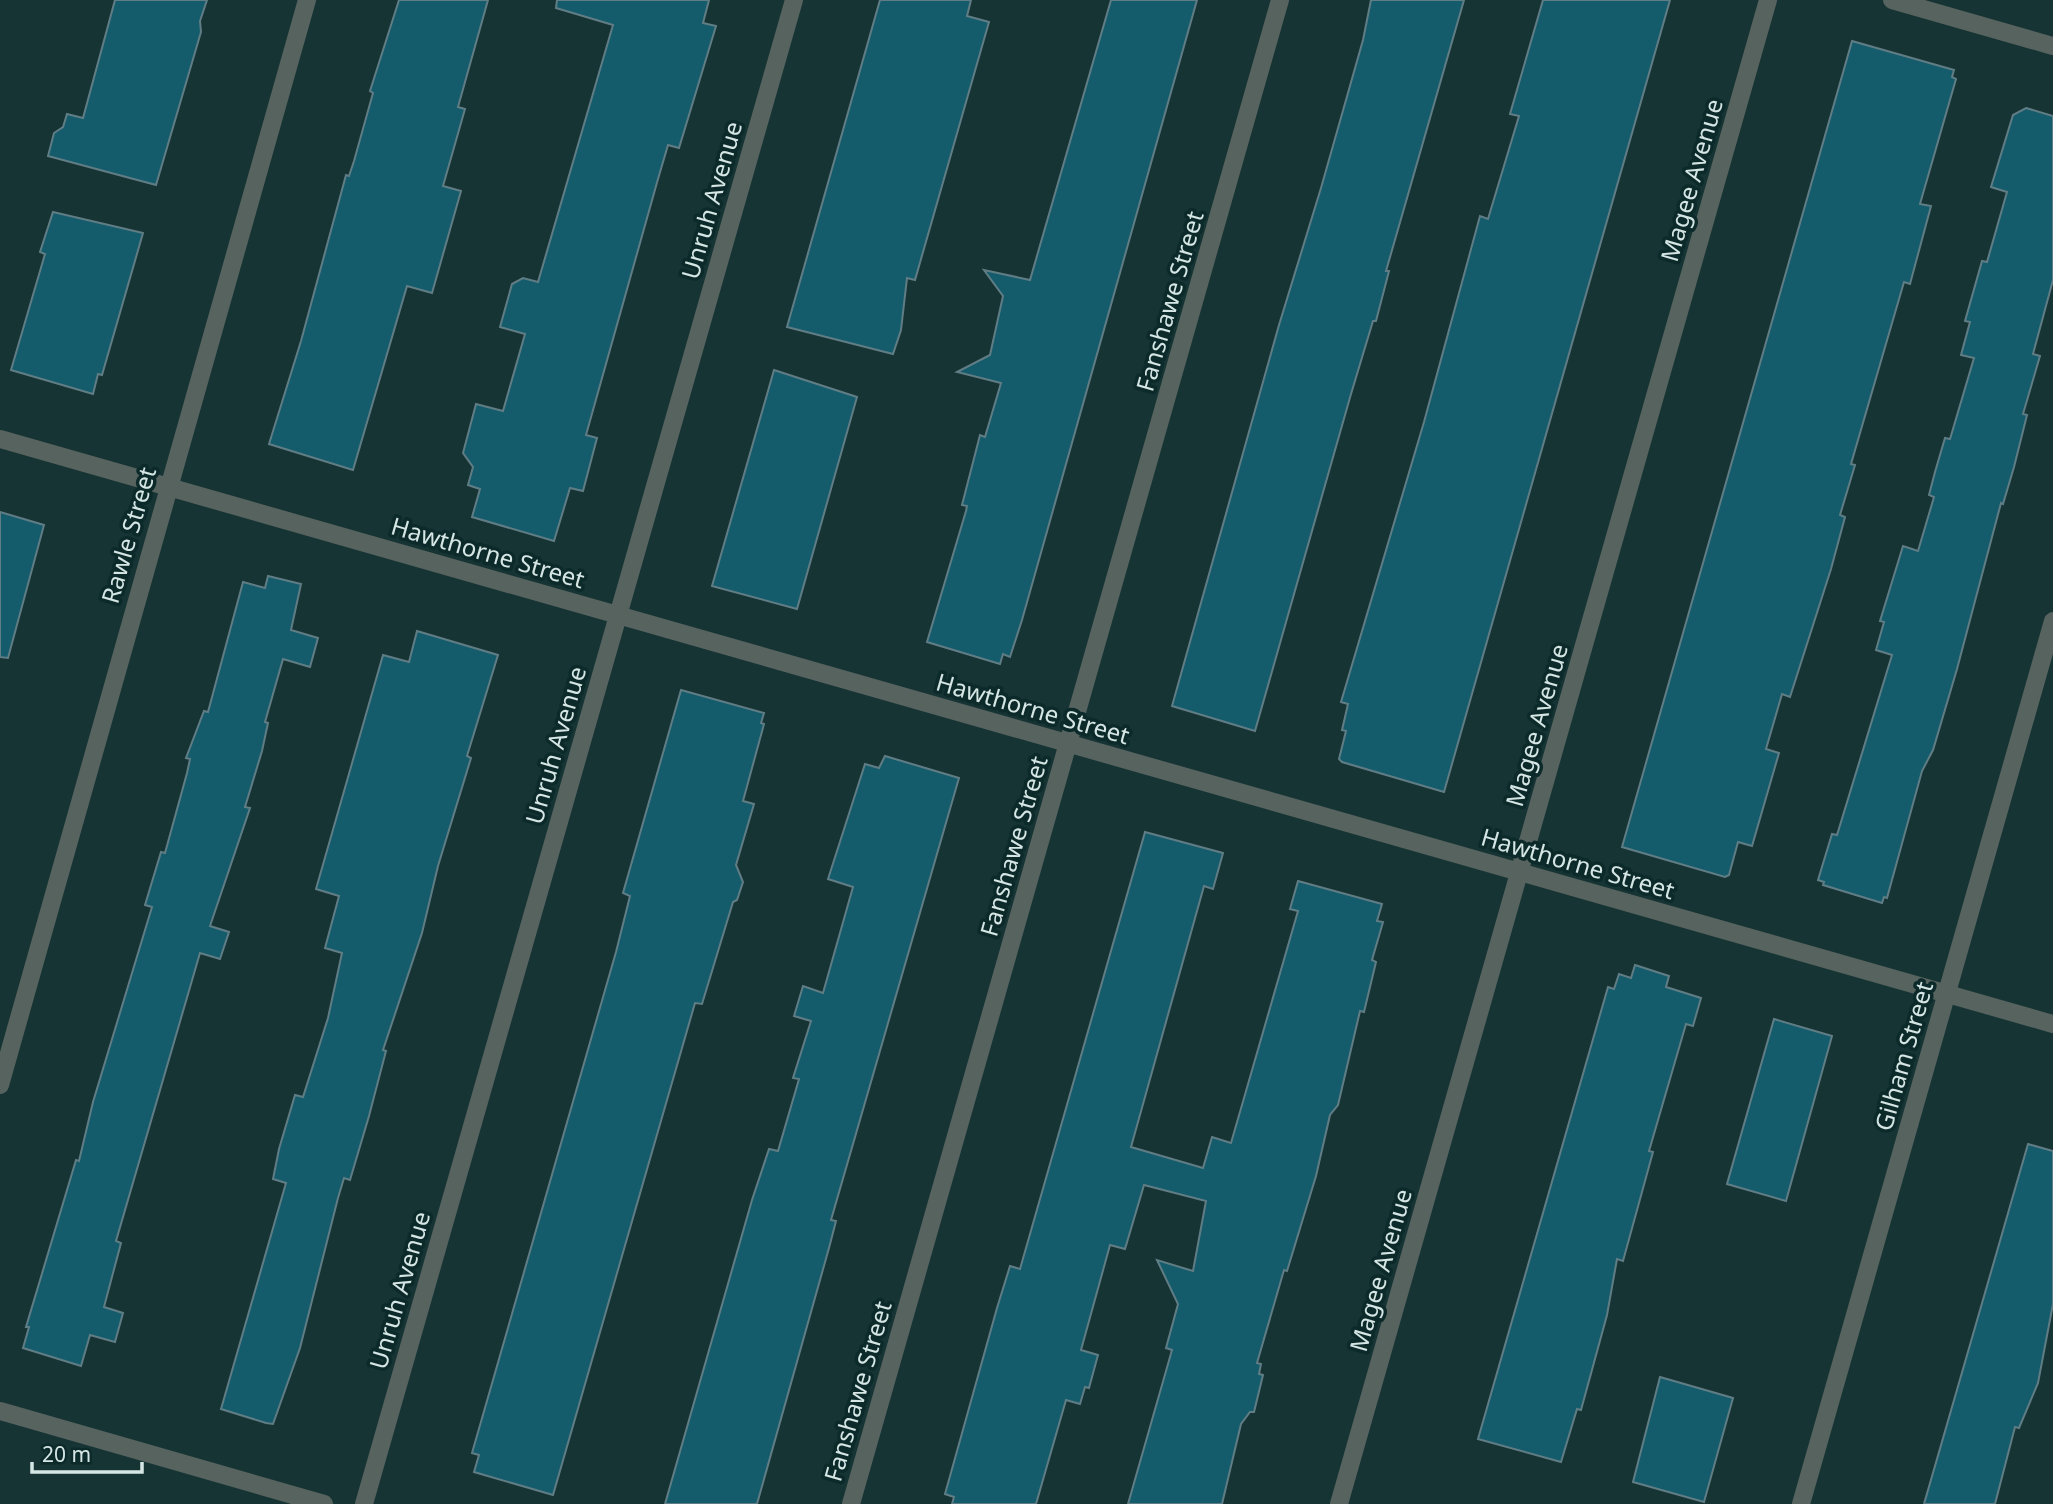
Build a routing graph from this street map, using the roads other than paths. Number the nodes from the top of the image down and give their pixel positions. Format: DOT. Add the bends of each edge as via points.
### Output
graph roads {
  1 [pos="307,0"];
  2 [pos="794,0"];
  3 [pos="1280,0"];
  4 [pos="1768,0"];
  5 [pos="1892,0"];
  6 [pos="2053,46"];
  7 [pos="0,439"];
  8 [pos="167,486"];
  9 [pos="618,615"];
  10 [pos="2053,621"];
  11 [pos="1068,744"];
  12 [pos="1519,872"];
  13 [pos="1946,994"];
  14 [pos="2053,1024"];
  15 [pos="0,1085"];
  16 [pos="0,1411"];
  17 [pos="324,1504"];
  18 [pos="364,1504"];
  19 [pos="851,1504"];
  20 [pos="1339,1504"];
  21 [pos="1801,1504"];
  1 -- 8 [label="street, Rawle Street"];
  2 -- 9 [label="street, Unruh Avenue"];
  3 -- 11 [label="street, Fanshawe Street"];
  4 -- 12 [label="street, Magee Avenue"];
  5 -- 6 [label="street"];
  7 -- 8 [label="street, Hawthorne Street"];
  8 -- 9 [label="street, Hawthorne Street"];
  8 -- 15 [label="street, Rawle Street"];
  9 -- 11 [label="street, Hawthorne Street"];
  9 -- 18 [label="street, Unruh Avenue"];
  10 -- 13 [label="street, Gilham Street"];
  11 -- 12 [label="street, Hawthorne Street"];
  11 -- 19 [label="street, Fanshawe Street"];
  12 -- 13 [label="street, Hawthorne Street"];
  12 -- 20 [label="street, Magee Avenue"];
  13 -- 14 [label="street, Hawthorne Street"];
  13 -- 21 [label="street, Gilham Street"];
  16 -- 17 [label="street"];
}
